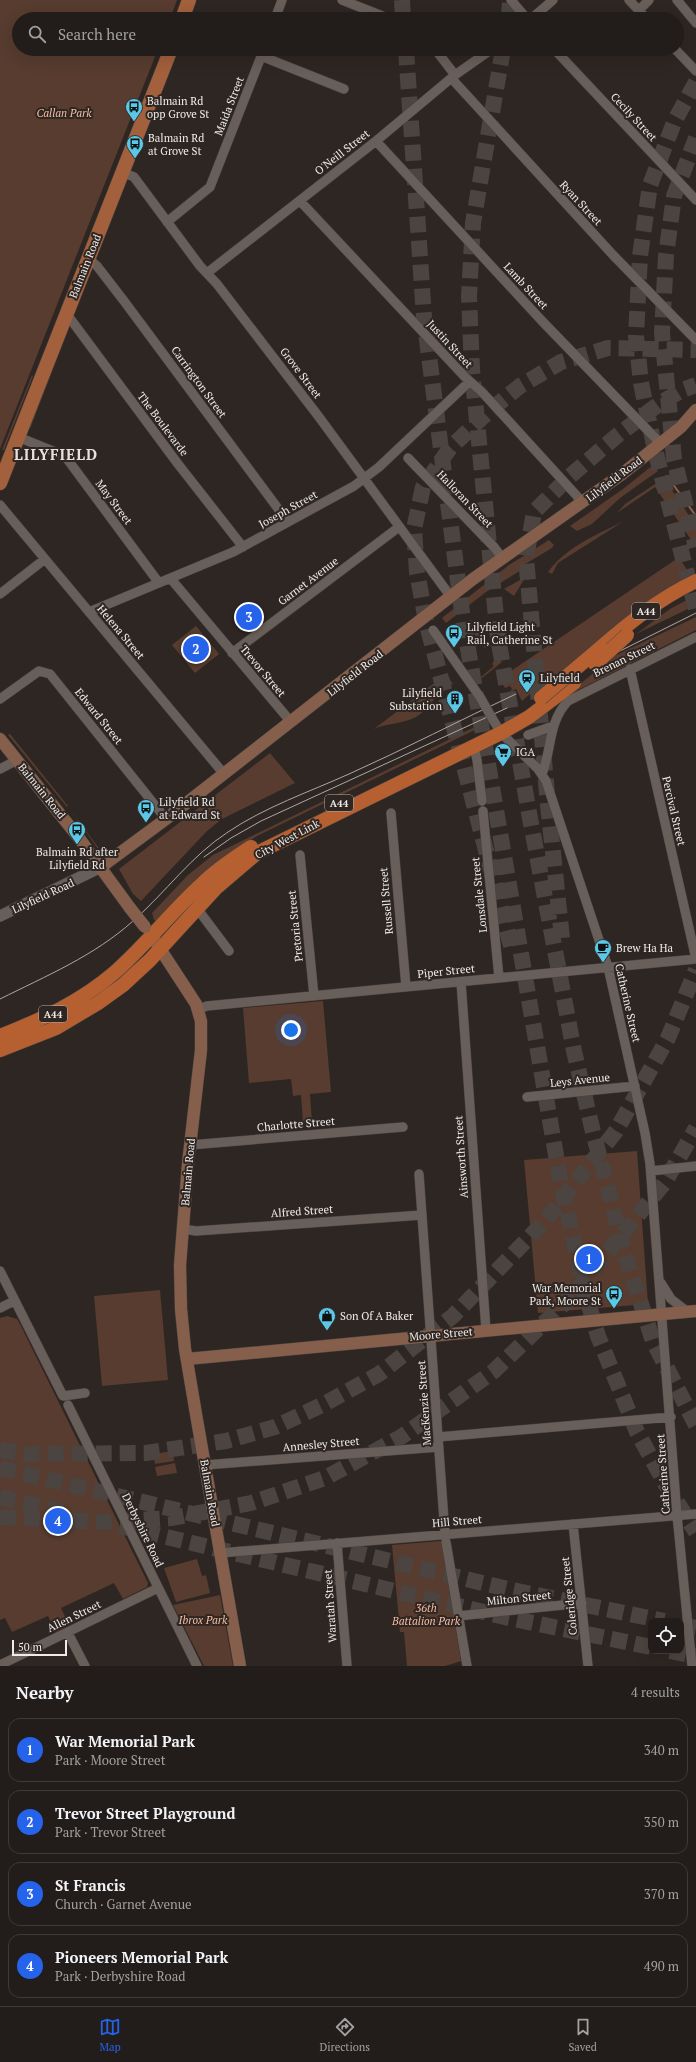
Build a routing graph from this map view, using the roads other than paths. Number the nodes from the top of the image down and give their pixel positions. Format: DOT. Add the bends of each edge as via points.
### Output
graph roads {
  1 [pos="189,0"];
  2 [pos="282,0"];
  3 [pos="342,0"];
  4 [pos="512,0"];
  5 [pos="553,0"];
  6 [pos="629,0"];
  7 [pos="649,0"];
  8 [pos="677,0"];
  9 [pos="639,10"];
  10 [pos="185,12"];
  11 [pos="278,12"];
  12 [pos="372,12"];
  13 [pos="521,12"];
  14 [pos="538,12"];
  15 [pos="696,23"];
  16 [pos="168,56"];
  17 [pos="261,56"];
  18 [pos="269,56"];
  19 [pos="440,56"];
  20 [pos="482,56"];
  21 [pos="561,56"];
  22 [pos="682,56"];
  23 [pos="696,71"];
  24 [pos="454,77"];
  25 [pos="344,89"];
  26 [pos="376,141"];
  27 [pos="122,172"];
  28 [pos="696,200"];
  29 [pos="300,201"];
  30 [pos="167,222"];
  31 [pos="88,258"];
  32 [pos="207,273"];
  33 [pos="66,313"];
  34 [pos="696,340"];
  35 [pos="469,382"];
  36 [pos="696,410"];
  37 [pos="18,437"];
  38 [pos="661,444"];
  39 [pos="408,458"];
  40 [pos="365,479"];
  41 [pos="0,483"];
  42 [pos="582,504"];
  43 [pos="0,505"];
  44 [pos="288,522"];
  45 [pos="399,527"];
  46 [pos="243,547"];
  47 [pos="44,559"];
  48 [pos="503,559"];
  49 [pos="171,579"];
  50 [pos="696,581"];
  51 [pos="160,583"];
  52 [pos="696,590"];
  53 [pos="0,594"];
  54 [pos="451,597"];
  55 [pos="89,612"];
  56 [pos="425,618"];
  57 [pos="696,638"];
  58 [pos="232,653"];
  59 [pos="630,669"];
  60 [pos="0,699"];
  61 [pos="291,722"];
  62 [pos="496,726"];
  63 [pos="553,726"];
  64 [pos="528,735"];
  65 [pos="0,739"];
  66 [pos="474,747"];
  67 [pos="17,760"];
  68 [pos="0,769"];
  69 [pos="224,774"];
  70 [pos="542,774"];
  71 [pos="391,813"];
  72 [pos="166,820"];
  73 [pos="300,855"];
  74 [pos="101,867"];
  75 [pos="196,907"];
  76 [pos="0,916"];
  77 [pos="148,932"];
  78 [pos="160,949"];
  79 [pos="229,951"];
  80 [pos="696,959"];
  81 [pos="608,967"];
  82 [pos="499,978"];
  83 [pos="461,982"];
  84 [pos="406,987"];
  85 [pos="314,996"];
  86 [pos="198,1009"];
  87 [pos="0,1036"];
  88 [pos="0,1050"];
  89 [pos="635,1086"];
  90 [pos="527,1097"];
  91 [pos="403,1127"];
  92 [pos="190,1145"];
  93 [pos="696,1166"];
  94 [pos="651,1171"];
  95 [pos="419,1174"];
  96 [pos="422,1214"];
  97 [pos="183,1229"];
  98 [pos="0,1271"];
  99 [pos="660,1280"];
  100 [pos="14,1301"];
  101 [pos="0,1308"];
  102 [pos="692,1311"];
  103 [pos="662,1314"];
  104 [pos="486,1330"];
  105 [pos="431,1335"];
  106 [pos="187,1359"];
  107 [pos="85,1393"];
  108 [pos="68,1405"];
  109 [pos="671,1417"];
  110 [pos="438,1437"];
  111 [pos="439,1447"];
  112 [pos="205,1465"];
  113 [pos="696,1514"];
  114 [pos="678,1515"];
  115 [pos="573,1524"];
  116 [pos="446,1538"];
  117 [pos="337,1543"];
  118 [pos="220,1553"];
  119 [pos="158,1588"];
  120 [pos="582,1604"];
  121 [pos="458,1616"];
  122 [pos="68,1633"];
  123 [pos="0,1665"];
  124 [pos="85,1666"];
  125 [pos="197,1666"];
  126 [pos="240,1666"];
  127 [pos="347,1666"];
  128 [pos="467,1666"];
  129 [pos="588,1666"];
  130 [pos="692,1666"];
  1 -- 10 [label="main road"];
  2 -- 11 [label="street"];
  3 -- 12 [label="street"];
  4 -- 13 [label="street"];
  5 -- 14 [label="street"];
  6 -- 9 [label="street"];
  7 -- 9 [label="street"];
  8 -- 15 [label="street"];
  16 -- 27 [label="main road, Balmain Road"];
  17 -- 30 [label="street, Maida Street" via="210,187"];
  18 -- 25 [label="street"];
  19 -- 24 [label="street, Ryan Street"];
  20 -- 24 [label="street, O'Neill Street"];
  21 -- 28 [label="street, Cecily Street"];
  22 -- 23 [label="street"];
  24 -- 26 [label="street, O'Neill Street"];
  24 -- 34 [label="street, Ryan Street" via="613,255"];
  26 -- 29 [label="street, O'Neill Street"];
  26 -- 38 [label="street, Lamb Street" via="537,316"];
  27 -- 30 [label="street, Grove Street" via="134,177"];
  27 -- 31 [label="main road, Balmain Road"];
  29 -- 32 [label="street, O'Neill Street"];
  29 -- 35 [label="street, Justin Street"];
  30 -- 32 [label="street, Grove Street"];
  31 -- 33 [label="main road, Balmain Road"];
  31 -- 44 [label="street, Carrington Street" via="124,301"];
  32 -- 40 [label="street, Grove Street" via="256,333"];
  33 -- 37 [label="main road, Balmain Road"];
  33 -- 46 [label="street, The Boulevarde"];
  35 -- 40 [label="street, Joseph Street"];
  35 -- 42 [label="street, Justin Street" via="482,392"];
  36 -- 38 [label="main road, Lilyfield Road"];
  37 -- 41 [label="main road, Balmain Road"];
  37 -- 51 [label="street, May Street" via="65,456"];
  38 -- 42 [label="main road, Lilyfield Road"];
  39 -- 48 [label="street, Halloran Street"];
  40 -- 44 [label="street, Joseph Street"];
  40 -- 45 [label="street, Grove Street"];
  42 -- 48 [label="main road, Lilyfield Road"];
  43 -- 47 [label="street, Helena Street"];
  44 -- 46 [label="street, Joseph Street"];
  45 -- 54 [label="street, Grove Street"];
  45 -- 58 [label="street, Garnet Avenue"];
  46 -- 49 [label="street, Joseph Street"];
  47 -- 53 [label="street"];
  47 -- 55 [label="street, Helena Street"];
  48 -- 54 [label="main road, Lilyfield Road"];
  49 -- 51 [label="street, Joseph Street"];
  49 -- 58 [label="street, Trevor Street"];
  50 -- 62 [label="highway, City West Link / A44, bridge" via="632,620 541,698"];
  51 -- 55 [label="street, Joseph Street"];
  52 -- 62 [label="highway, City West Link / A44, bridge" via="669,605 627,635 574,683 530,717"];
  54 -- 56 [label="main road, Lilyfield Road"];
  55 -- 69 [label="street, Helena Street"];
  56 -- 61 [label="main road, Lilyfield Road"];
  56 -- 62 [label="street, Catherine Street, bridge" via="480,697"];
  57 -- 59 [label="street, Brenan Street"];
  58 -- 61 [label="street, Trevor Street"];
  59 -- 63 [label="street, Brenan Street" via="568,701"];
  59 -- 80 [label="street, Percival Street"];
  60 -- 72 [label="street, Edward Street" via="39,671 50,674"];
  61 -- 69 [label="main road, Lilyfield Road"];
  62 -- 66 [label="highway, City West Link / A44"];
  62 -- 70 [label="street, Catherine Street"];
  62 -- 77 [label="highway, City West Link / A44" via="250,848 201,884"];
  63 -- 64 [label="street"];
  63 -- 70 [label="street, Brenan Street"];
  65 -- 67 [label="main road, Balmain Road"];
  66 -- 75 [label="highway, City West Link / A44" via="270,846 243,864"];
  66 -- 82 [label="street, Lonsdale Street" via="483,806"];
  67 -- 68 [label="street"];
  67 -- 74 [label="main road, Balmain Road"];
  69 -- 72 [label="main road, Lilyfield Road"];
  70 -- 81 [label="street, Catherine Street" via="550,790"];
  71 -- 84 [label="street, Russell Street"];
  72 -- 74 [label="main road, Lilyfield Road"];
  73 -- 85 [label="street, Pretoria Street"];
  74 -- 76 [label="street, Lilyfield Road"];
  74 -- 77 [label="main road, Balmain Road, bridge"];
  75 -- 78 [label="highway, City West Link / A44"];
  75 -- 79 [label="street"];
  77 -- 78 [label="main road, Balmain Road"];
  77 -- 87 [label="highway, City West Link / A44" via="114,973 84,995 47,1017"];
  78 -- 86 [label="main road, Balmain Road"];
  78 -- 88 [label="highway, City West Link / A44" via="123,984 98,1003 56,1028"];
  80 -- 81 [label="street, Piper Street"];
  81 -- 82 [label="street, Piper Street"];
  81 -- 89 [label="street, Catherine Street"];
  82 -- 83 [label="street, Piper Street"];
  83 -- 84 [label="street, Piper Street"];
  83 -- 104 [label="street, Ainsworth Street"];
  84 -- 85 [label="street, Piper Street"];
  85 -- 86 [label="street, Piper Street"];
  86 -- 92 [label="main road, Balmain Road" via="202,1026 201,1050"];
  89 -- 90 [label="street, Leys Avenue"];
  89 -- 94 [label="street, Catherine Street"];
  91 -- 92 [label="street, Charlotte Street"];
  92 -- 97 [label="main road, Balmain Road"];
  93 -- 94 [label="street"];
  94 -- 99 [label="street, Catherine Street"];
  95 -- 96 [label="street, MacKenzie Street"];
  96 -- 97 [label="street, Alfred Street" via="196,1231"];
  96 -- 105 [label="street, MacKenzie Street"];
  97 -- 106 [label="main road, Balmain Road" via="180,1277"];
  98 -- 100 [label="street"];
  99 -- 102 [label="street, Catherine Street" via="671,1299"];
  99 -- 103 [label="street, Catherine Street"];
  100 -- 101 [label="street"];
  100 -- 107 [label="street" via="63,1396"];
  102 -- 103 [label="main road, Moore Street"];
  103 -- 104 [label="main road, Moore Street"];
  103 -- 109 [label="street, Catherine Street"];
  104 -- 105 [label="main road, Moore Street"];
  105 -- 106 [label="main road, Moore Street"];
  105 -- 110 [label="street, MacKenzie Street"];
  106 -- 112 [label="main road, Balmain Road"];
  108 -- 119 [label="street, Derbyshire Road"];
  109 -- 110 [label="street"];
  109 -- 114 [label="street, Catherine Street"];
  110 -- 111 [label="street, MacKenzie Street"];
  111 -- 112 [label="street, Annesley Street"];
  111 -- 116 [label="street, MacKenzie Street"];
  112 -- 118 [label="main road, Balmain Road"];
  113 -- 114 [label="street, Hill Street"];
  114 -- 115 [label="street, Hill Street"];
  114 -- 130 [label="street, Catherine Street"];
  115 -- 116 [label="street, Hill Street"];
  115 -- 120 [label="street, Coleridge Street"];
  116 -- 117 [label="street, Hill Street"];
  116 -- 121 [label="street, MacKenzie Street"];
  117 -- 118 [label="street, Hill Street"];
  117 -- 127 [label="street, Waratah Street"];
  118 -- 126 [label="main road, Balmain Road"];
  119 -- 122 [label="street, Allen Street"];
  119 -- 125 [label="street, Derbyshire Road"];
  120 -- 121 [label="street, Milton Street"];
  120 -- 129 [label="street, Coleridge Street"];
  121 -- 128 [label="street, MacKenzie Street"];
  122 -- 123 [label="street, Allen Street"];
  122 -- 124 [label="street"];
}
